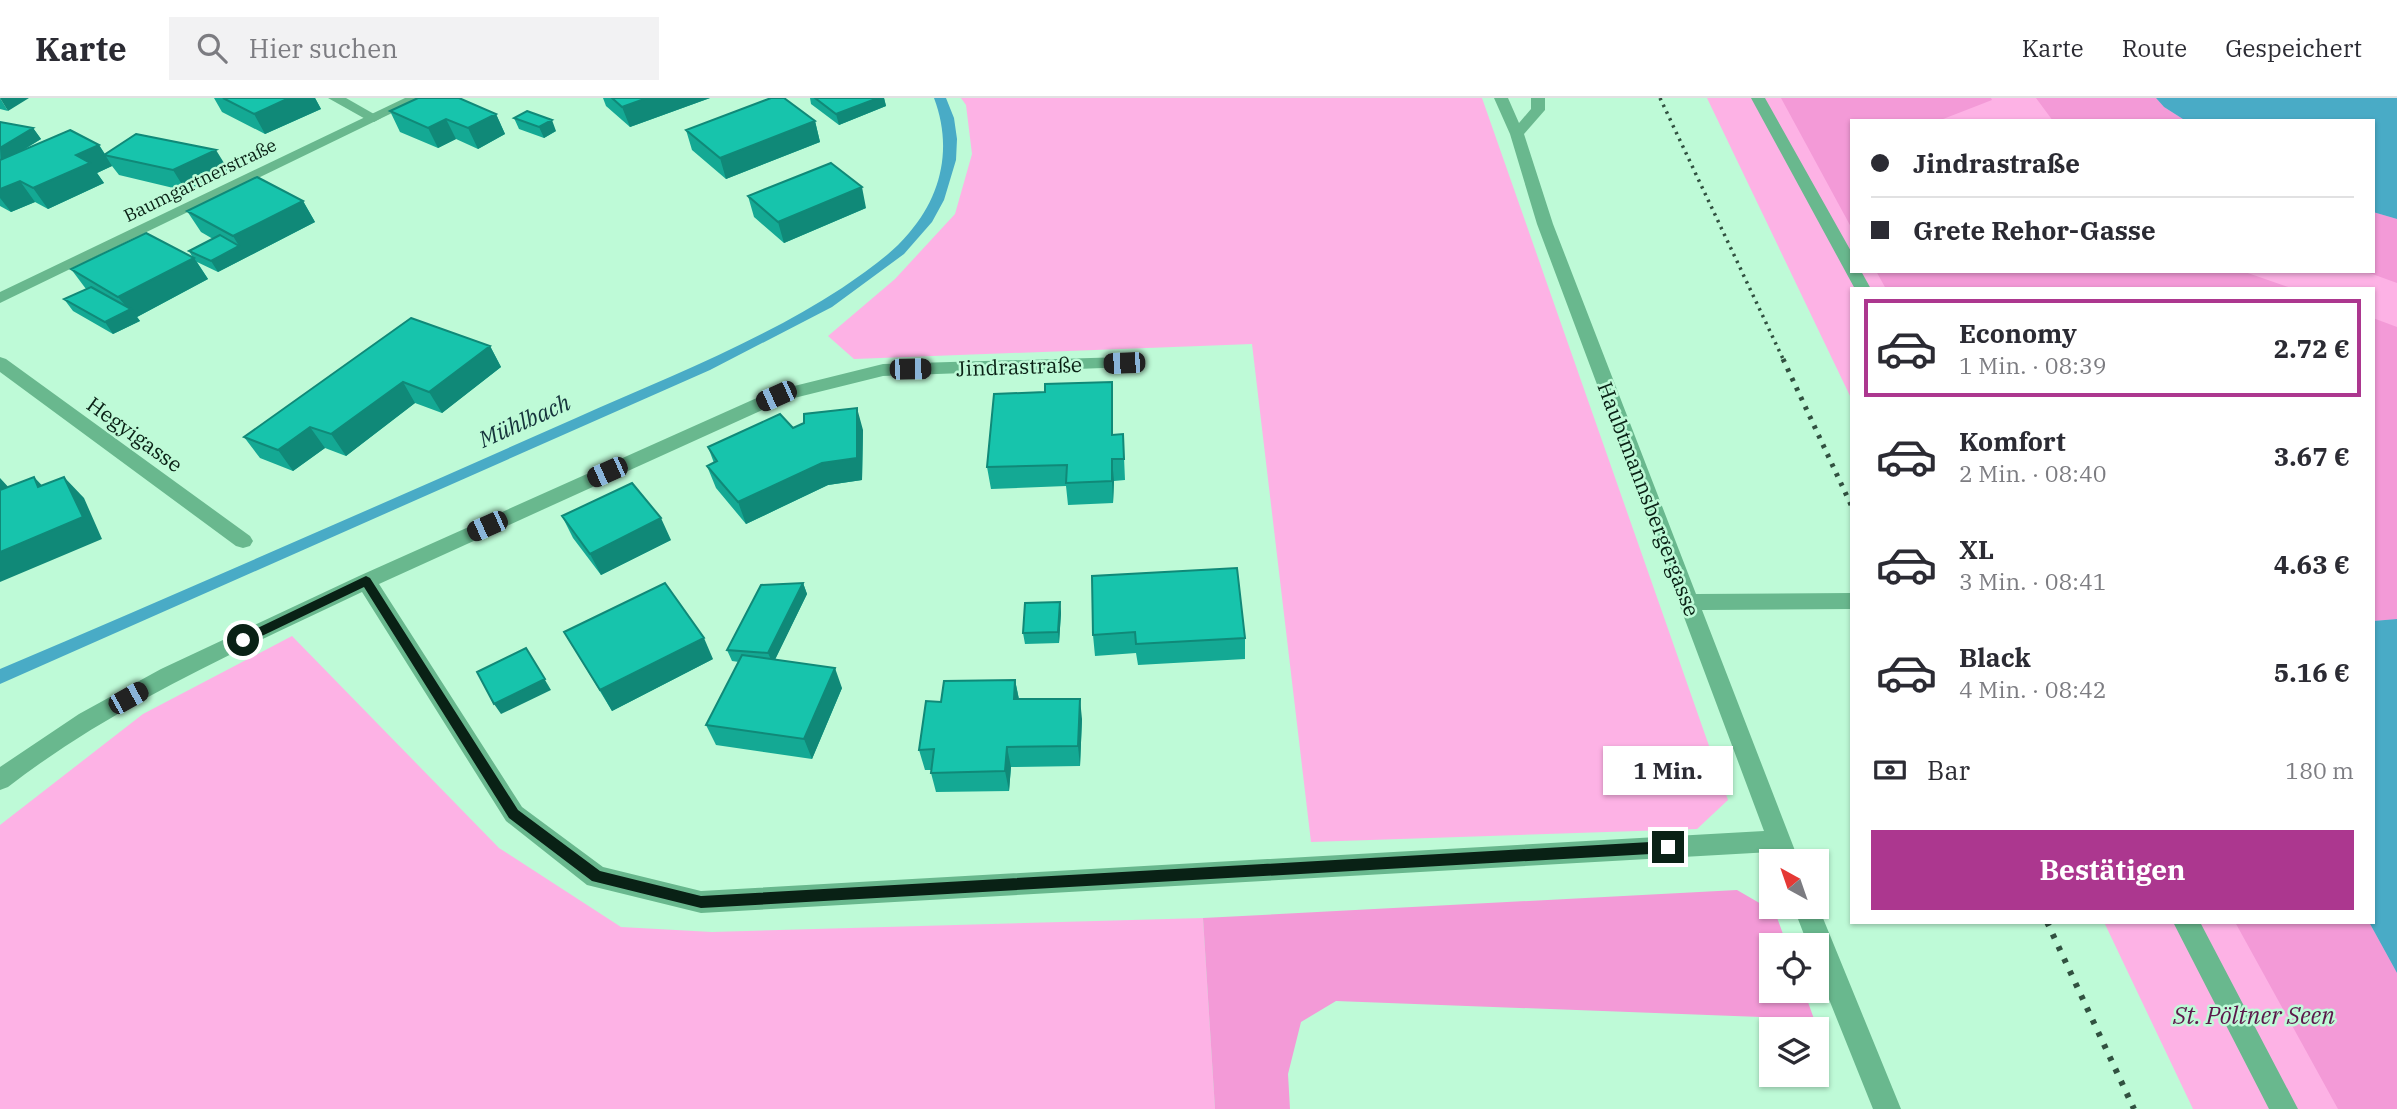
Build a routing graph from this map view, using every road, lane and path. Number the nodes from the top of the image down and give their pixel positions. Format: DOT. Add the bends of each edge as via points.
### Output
graph roads {
  1 [pos="335,98"];
  2 [pos="416,98"];
  3 [pos="1501,98"];
  4 [pos="1538,98"];
  5 [pos="1758,98"];
  6 [pos="374,118"];
  7 [pos="1517,134"];
  8 [pos="1850,266"];
  9 [pos="0,298"];
  10 [pos="0,363"];
  11 [pos="1124,363"];
  12 [pos="243,541"];
  13 [pos="366,581"];
  14 [pos="1850,601"];
  15 [pos="1688,602"];
  16 [pos="0,780"];
  17 [pos="1782,849"];
  18 [pos="1759,852"];
  19 [pos="1810,919"];
  20 [pos="2187,924"];
  21 [pos="1887,1109"];
  22 [pos="2284,1109"];
  1 -- 6 [label="street"];
  2 -- 6 [label="street, Baumgartnerstraße"];
  3 -- 7 [label="street, Haubtmannsbergergasse"];
  4 -- 7 [label="street" via="1538,110"];
  5 -- 8 [label="street"];
  6 -- 9 [label="street, Baumgartnerstraße"];
  7 -- 15 [label="street, Haubtmannsbergergasse" via="1545,224"];
  10 -- 12 [label="street, Hegyigasse"];
  11 -- 13 [label="street, Jindrastraße" via="883,370 776,396"];
  13 -- 16 [label="street, Jindrastraße" via="169,675 87,721"];
  13 -- 18 [label="street" via="514,814 596,877 701,902"];
  14 -- 15 [label="street"];
  15 -- 17 [label="street, Haubtmannsbergergasse"];
  19 -- 21 [label="street"];
  20 -- 22 [label="street"];
}
